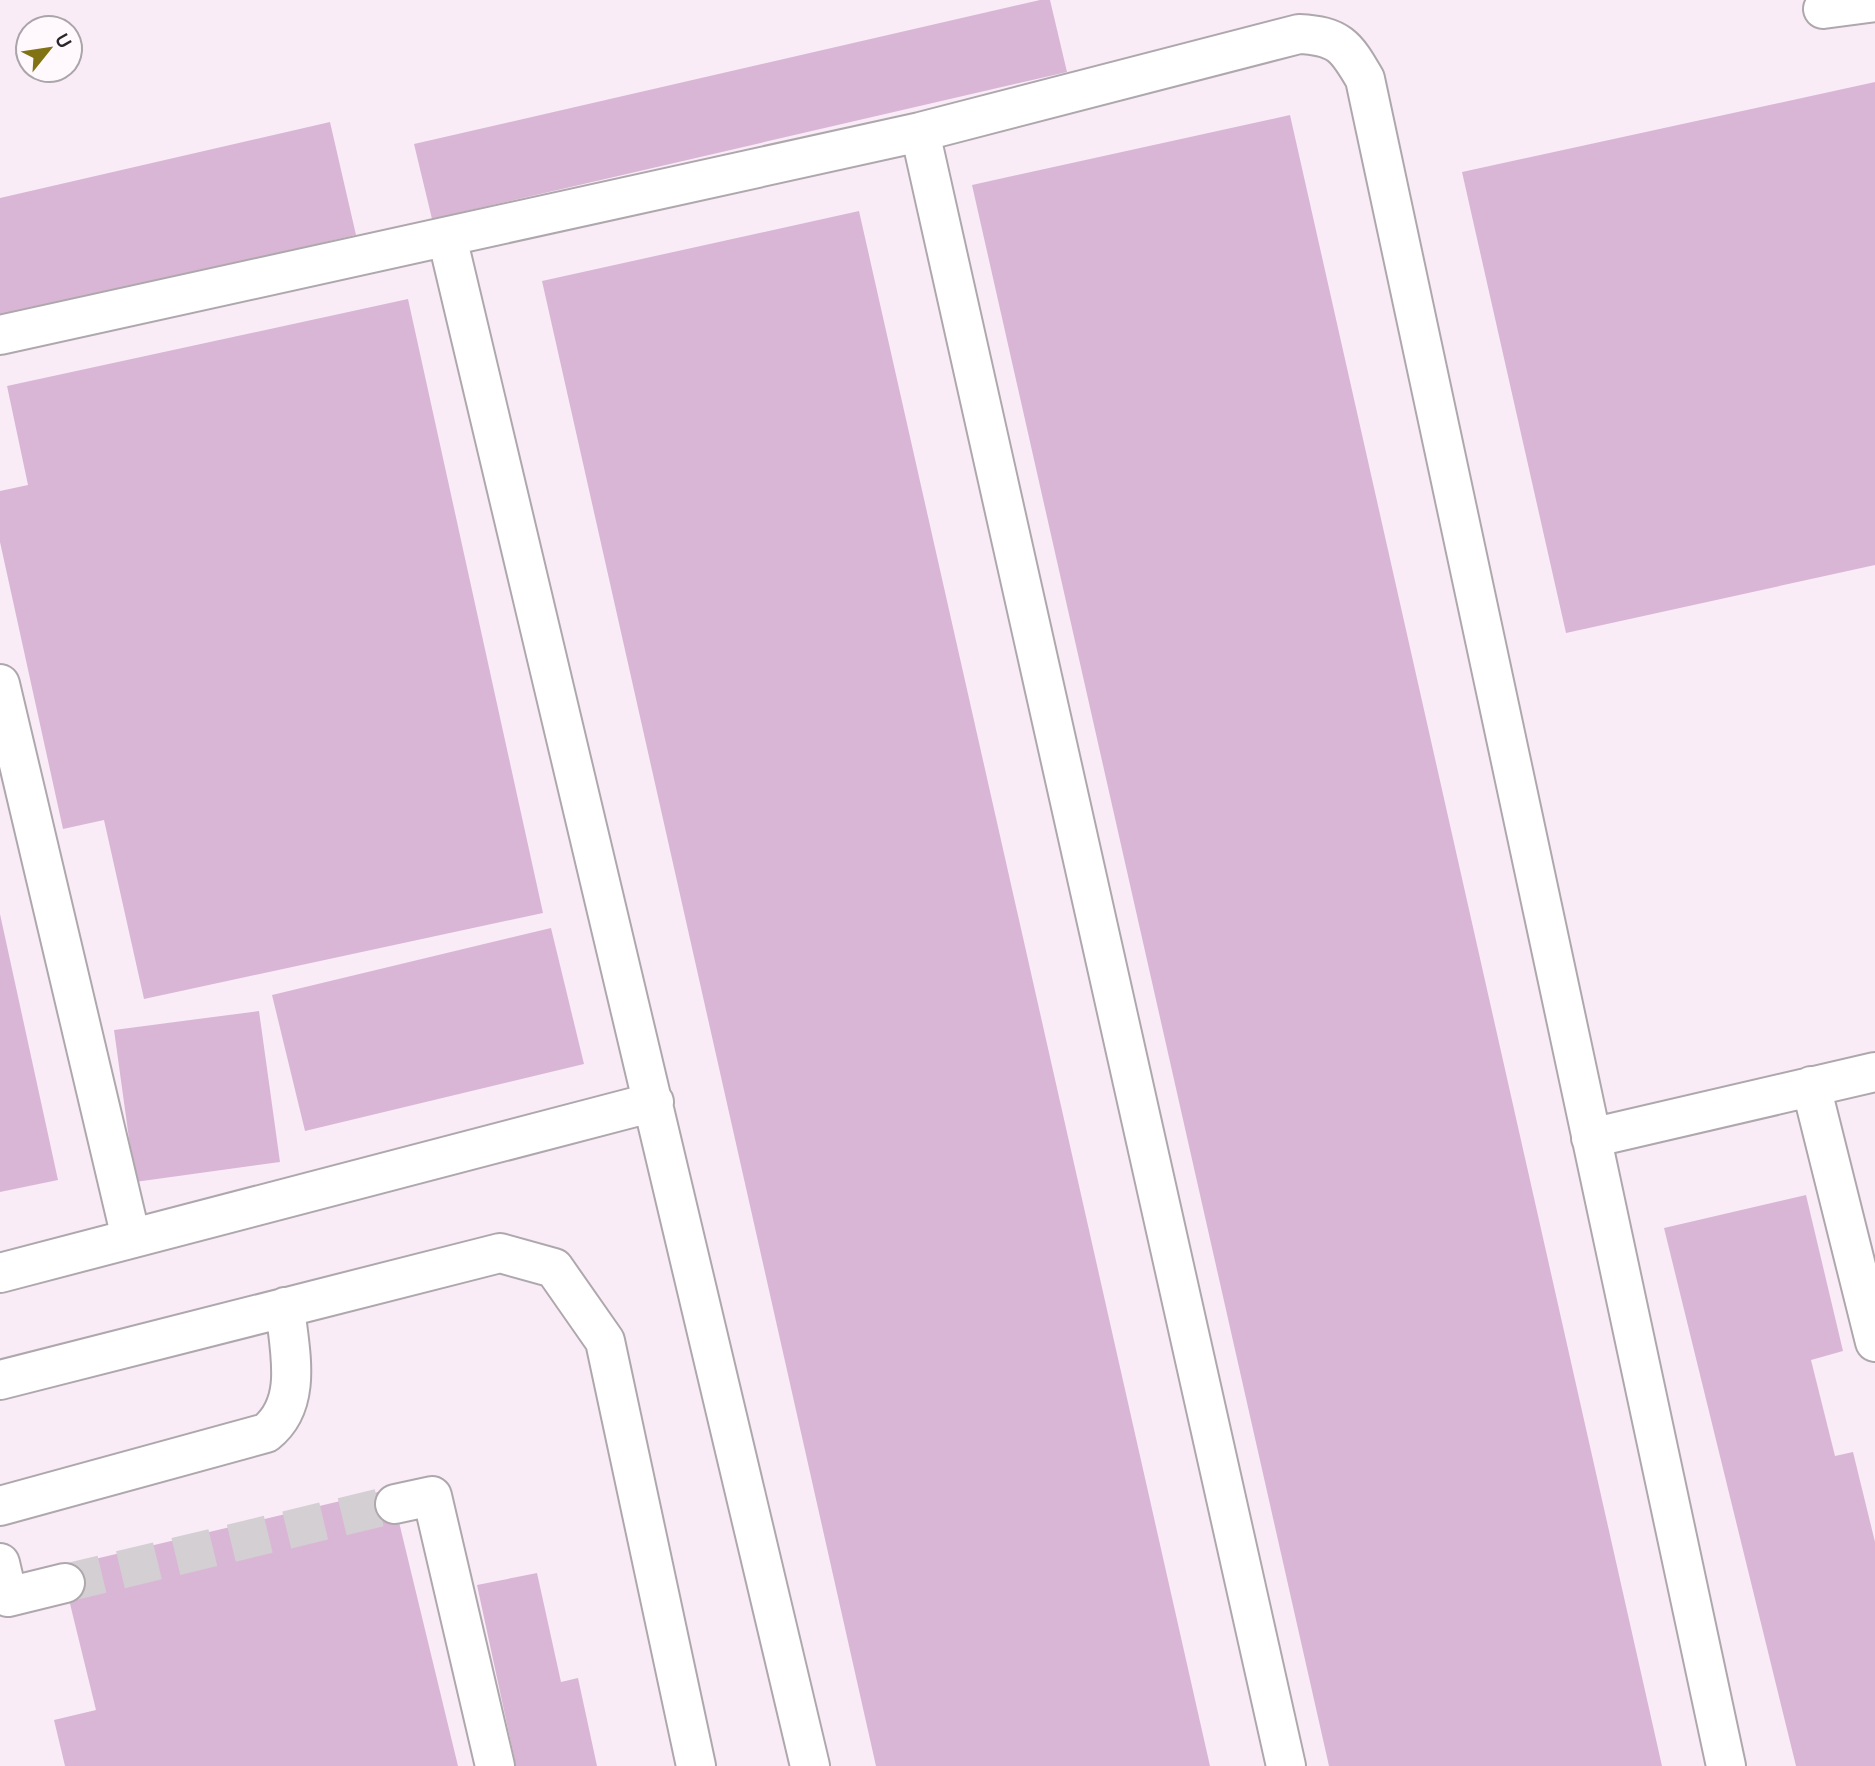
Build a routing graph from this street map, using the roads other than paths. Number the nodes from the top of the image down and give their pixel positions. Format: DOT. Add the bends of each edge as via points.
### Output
graph roads {
  1 [pos="1875,2"];
  2 [pos="1823,9"];
  3 [pos="920,132"];
  4 [pos="447,237"];
  5 [pos="0,335"];
  6 [pos="0,684"];
  7 [pos="1875,1072"];
  8 [pos="1811,1086"];
  9 [pos="654,1102"];
  10 [pos="1591,1138"];
  11 [pos="131,1238"];
  12 [pos="0,1273"];
  13 [pos="285,1307"];
  14 [pos="1875,1342"];
  15 [pos="0,1380"];
  16 [pos="395,1504"];
  17 [pos="0,1506"];
  18 [pos="0,1563"];
  19 [pos="65,1583"];
  20 [pos="495,1766"];
  21 [pos="696,1766"];
  22 [pos="810,1766"];
  23 [pos="1286,1766"];
  24 [pos="1726,1766"];
  1 -- 2 [label="street"];
  3 -- 4 [label="street"];
  3 -- 10 [label="street" via="1299,34 1327,36 1348,50 1365,79"];
  3 -- 23 [label="street"];
  4 -- 5 [label="street"];
  4 -- 9 [label="street"];
  6 -- 11 [label="street"];
  7 -- 8 [label="street"];
  8 -- 10 [label="street"];
  8 -- 14 [label="street"];
  9 -- 11 [label="street"];
  9 -- 22 [label="street"];
  10 -- 24 [label="street"];
  11 -- 12 [label="street"];
  13 -- 15 [label="street"];
  13 -- 17 [label="street" via="291,1394 279,1422 266,1433"];
  13 -- 21 [label="street" via="500,1253 554,1268 605,1341"];
  16 -- 20 [label="street" via="432,1496"];
  18 -- 19 [label="street" via="8,1597"];
}
